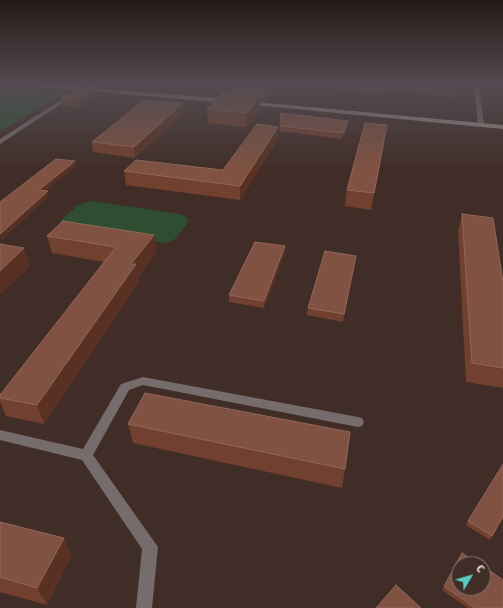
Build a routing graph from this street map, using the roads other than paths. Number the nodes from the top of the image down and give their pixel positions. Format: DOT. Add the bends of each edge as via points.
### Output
graph roads {
  1 [pos="44,113"];
  2 [pos="352,113"];
  3 [pos="480,113"];
  4 [pos="481,125"];
  5 [pos="503,127"];
  6 [pos="0,142"];
  7 [pos="358,422"];
  8 [pos="0,435"];
  9 [pos="86,455"];
  10 [pos="144,608"];
  1 -- 6 [label="street"];
  2 -- 4 [label="main road"];
  3 -- 4 [label="street"];
  4 -- 5 [label="main road"];
  7 -- 9 [label="street" via="143,381 125,387"];
  8 -- 9 [label="street"];
  9 -- 10 [label="street" via="150,547"];
}
